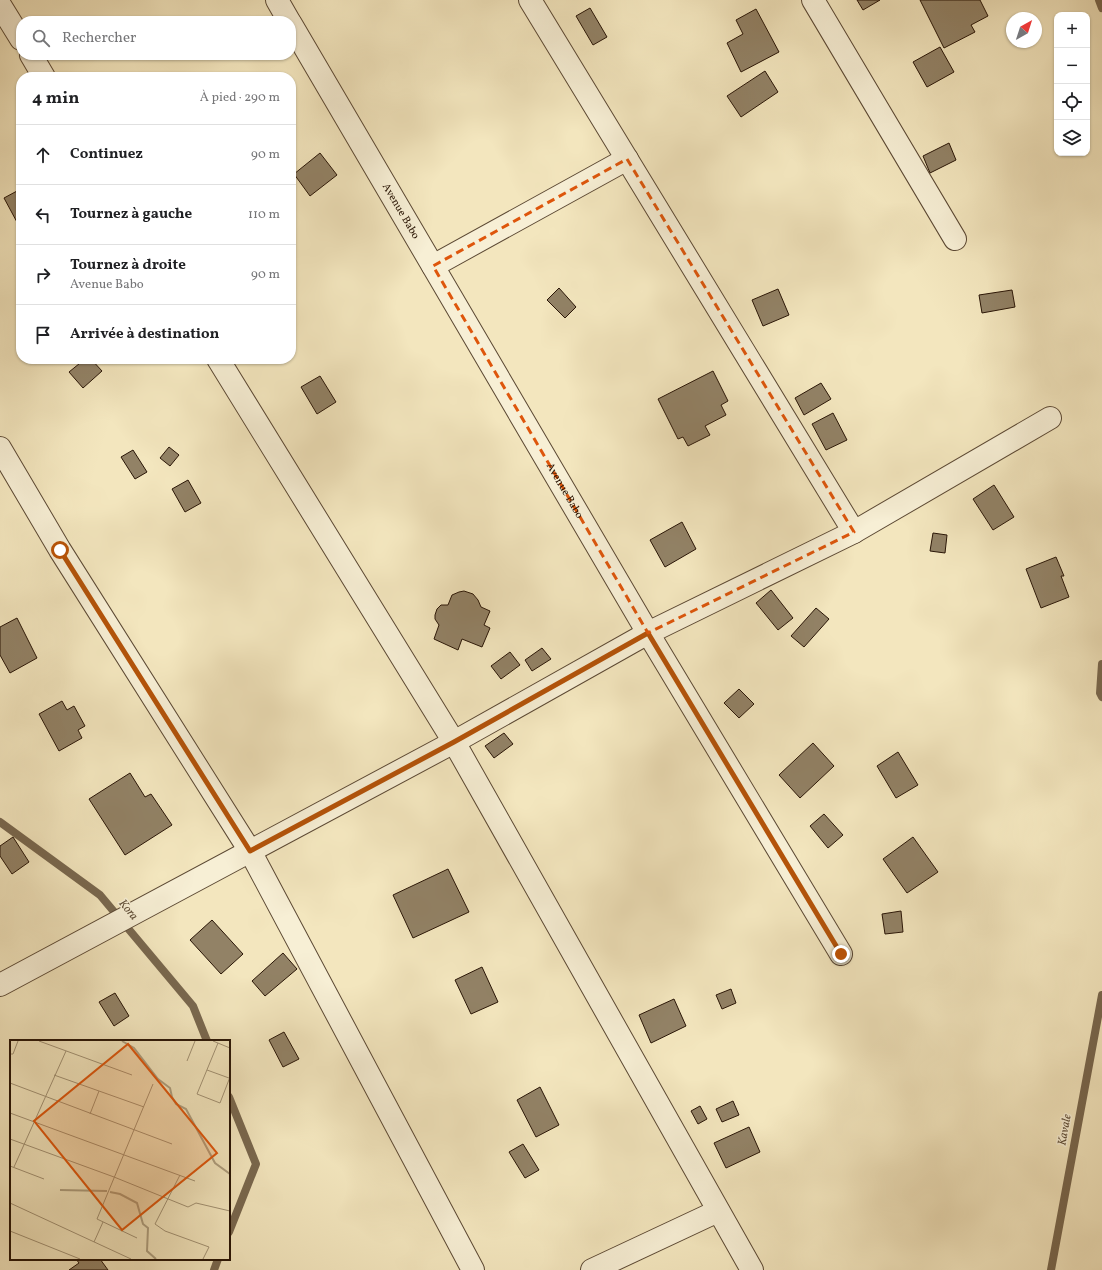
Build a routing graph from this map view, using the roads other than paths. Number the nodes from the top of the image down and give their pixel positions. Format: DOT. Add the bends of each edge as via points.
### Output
graph roads {
  1 [pos="277,0"];
  2 [pos="530,0"];
  3 [pos="813,0"];
  4 [pos="0,5"];
  5 [pos="286,16"];
  6 [pos="16,32"];
  7 [pos="296,33"];
  8 [pos="34,60"];
  9 [pos="41,72"];
  10 [pos="627,159"];
  11 [pos="955,239"];
  12 [pos="433,266"];
  13 [pos="221,364"];
  14 [pos="1050,418"];
  15 [pos="0,448"];
  16 [pos="854,532"];
  17 [pos="648,633"];
  18 [pos="454,742"];
  19 [pos="250,851"];
  20 [pos="841,954"];
  21 [pos="0,985"];
  22 [pos="718,1211"];
  23 [pos="473,1270"];
  24 [pos="592,1270"];
  25 [pos="752,1270"];
  1 -- 5 [label="street"];
  2 -- 10 [label="street"];
  3 -- 11 [label="street"];
  4 -- 6 [label="street"];
  7 -- 12 [label="street, Avenue Babo"];
  8 -- 9 [label="street"];
  10 -- 12 [label="street"];
  10 -- 16 [label="street"];
  12 -- 17 [label="street, Avenue Babo"];
  13 -- 18 [label="street"];
  14 -- 16 [label="street"];
  15 -- 19 [label="street" via="60,550"];
  16 -- 17 [label="street"];
  17 -- 18 [label="street"];
  17 -- 20 [label="street, Avenue Babo"];
  18 -- 19 [label="street"];
  18 -- 22 [label="street"];
  19 -- 21 [label="street"];
  19 -- 23 [label="street"];
  22 -- 24 [label="street"];
  22 -- 25 [label="street"];
}
